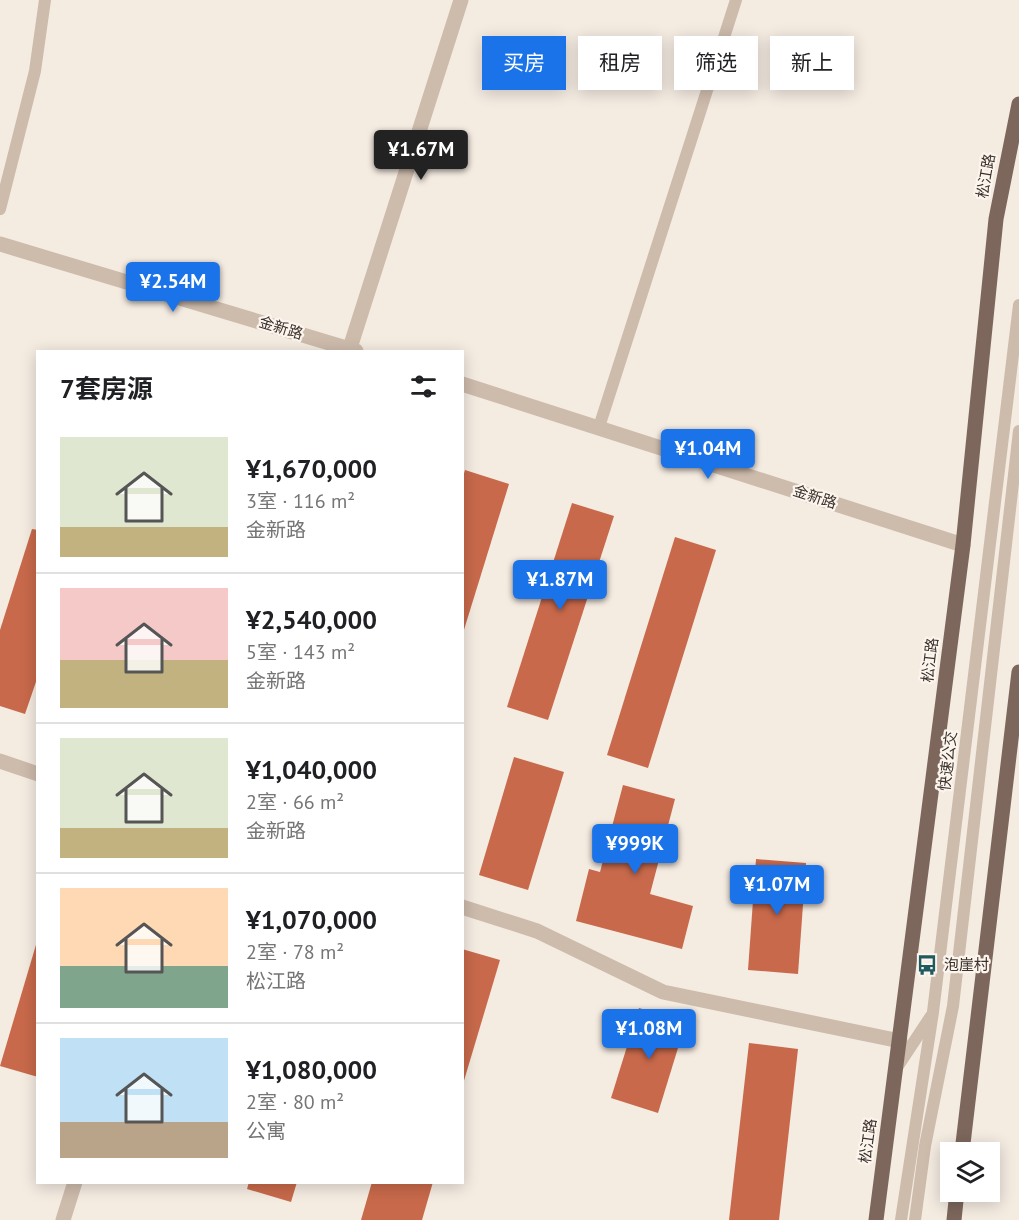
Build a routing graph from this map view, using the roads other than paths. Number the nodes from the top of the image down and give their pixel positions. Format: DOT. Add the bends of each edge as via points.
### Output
graph roads {
  1 [pos="45,0"];
  2 [pos="460,0"];
  3 [pos="736,0"];
  4 [pos="1019,104"];
  5 [pos="0,209"];
  6 [pos="0,244"];
  7 [pos="1019,305"];
  8 [pos="352,350"];
  9 [pos="464,385"];
  10 [pos="599,427"];
  11 [pos="1019,431"];
  12 [pos="963,545"];
  13 [pos="1019,672"];
  14 [pos="0,761"];
  15 [pos="36,773"];
  16 [pos="464,909"];
  17 [pos="933,1012"];
  18 [pos="900,1041"];
  19 [pos="896,1069"];
  20 [pos="963,1142"];
  21 [pos="74,1184"];
  22 [pos="956,1202"];
  23 [pos="63,1220"];
  24 [pos="876,1220"];
  25 [pos="901,1220"];
  26 [pos="915,1220"];
  27 [pos="954,1220"];
  1 -- 5 [label="lane" via="35,71"];
  2 -- 8 [label="street"];
  3 -- 10 [label="lane"];
  4 -- 12 [label="main road, 松江路" via="996,219"];
  6 -- 8 [label="street, 金新路"];
  7 -- 17 [label="lane, 快速公交"];
  9 -- 10 [label="street, 金新路"];
  10 -- 12 [label="street, 金新路"];
  11 -- 26 [label="lane" via="952,1006"];
  12 -- 18 [label="main road, 松江路"];
  13 -- 20 [label="main road"];
  14 -- 15 [label="street"];
  16 -- 18 [label="street" via="537,931 663,992"];
  17 -- 19 [label="lane"];
  17 -- 25 [label="lane, 快速公交"];
  18 -- 19 [label="main road, 松江路"];
  19 -- 24 [label="main road, 松江路"];
  21 -- 23 [label="street"];
  22 -- 27 [label="main road"];
}
